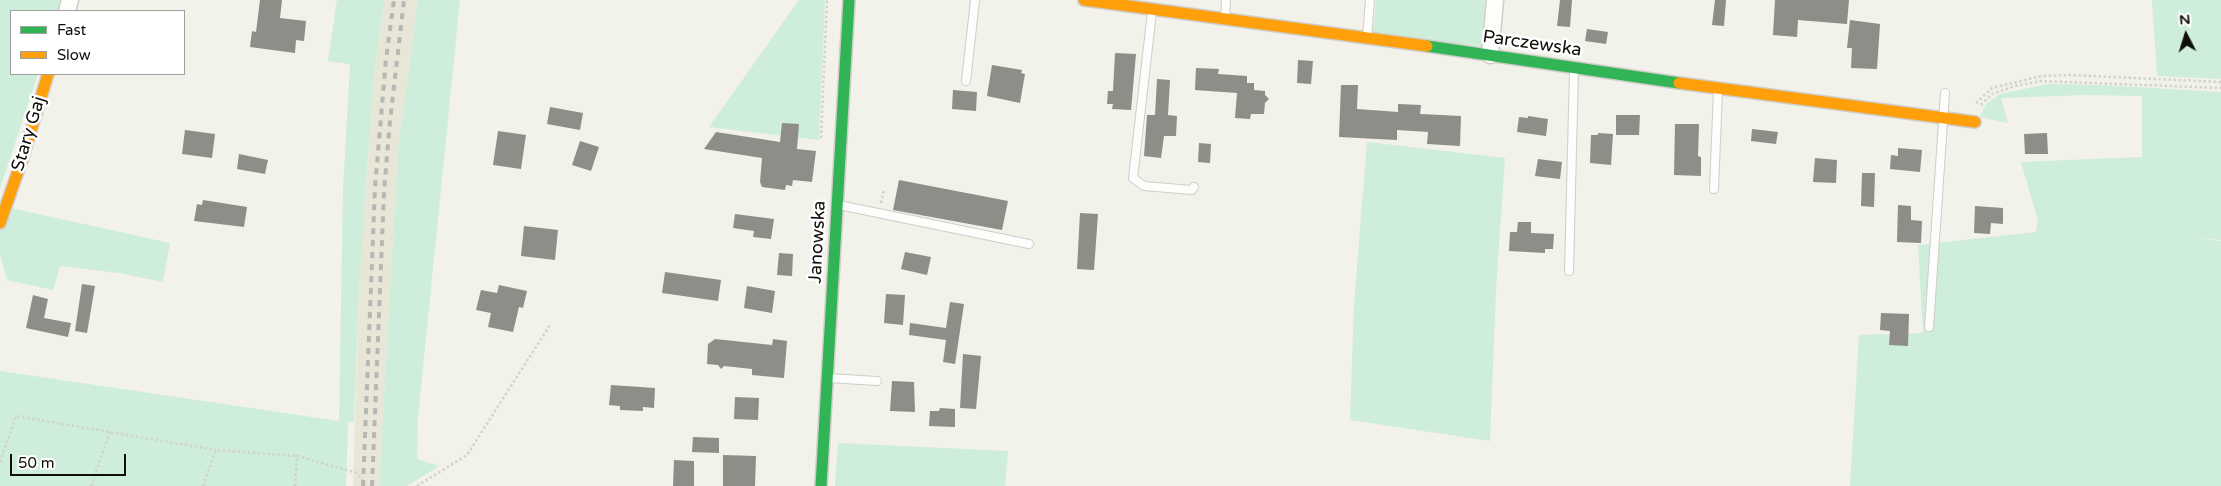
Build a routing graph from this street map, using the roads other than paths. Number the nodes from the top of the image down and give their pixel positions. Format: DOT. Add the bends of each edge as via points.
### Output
graph roads {
  1 [pos="849,0"];
  2 [pos="975,0"];
  3 [pos="1084,0"];
  4 [pos="1226,0"];
  5 [pos="1370,0"];
  6 [pos="1494,0"];
  7 [pos="1152,10"];
  8 [pos="1225,20"];
  9 [pos="1367,39"];
  10 [pos="1490,55"];
  11 [pos="1574,68"];
  12 [pos="48,75"];
  13 [pos="966,81"];
  14 [pos="1718,88"];
  15 [pos="1945,93"];
  16 [pos="1944,118"];
  17 [pos="1973,121"];
  18 [pos="1194,187"];
  19 [pos="1714,189"];
  20 [pos="837,205"];
  21 [pos="0,223"];
  22 [pos="1029,244"];
  23 [pos="1569,271"];
  24 [pos="1929,328"];
  25 [pos="827,378"];
  26 [pos="877,381"];
  27 [pos="821,486"];
  1 -- 20 [label="street, Janowska"];
  2 -- 13 [label="lane"];
  3 -- 7 [label="street, Parczewska"];
  4 -- 8 [label="lane"];
  5 -- 9 [label="lane"];
  6 -- 10 [label="street"];
  7 -- 8 [label="street, Parczewska"];
  7 -- 18 [label="lane" via="1133,178 1144,186 1192,190"];
  8 -- 9 [label="street, Parczewska"];
  9 -- 10 [label="street, Parczewska"];
  10 -- 11 [label="street, Parczewska"];
  11 -- 14 [label="street, Parczewska"];
  11 -- 23 [label="lane"];
  12 -- 21 [label="street, Stary Gaj"];
  14 -- 16 [label="street, Parczewska"];
  14 -- 19 [label="lane"];
  15 -- 16 [label="lane"];
  16 -- 17 [label="street, Parczewska" via="1957,116"];
  16 -- 24 [label="lane"];
  20 -- 22 [label="lane"];
  20 -- 25 [label="street, Janowska"];
  25 -- 26 [label="lane"];
  25 -- 27 [label="street, Janowska"];
}
